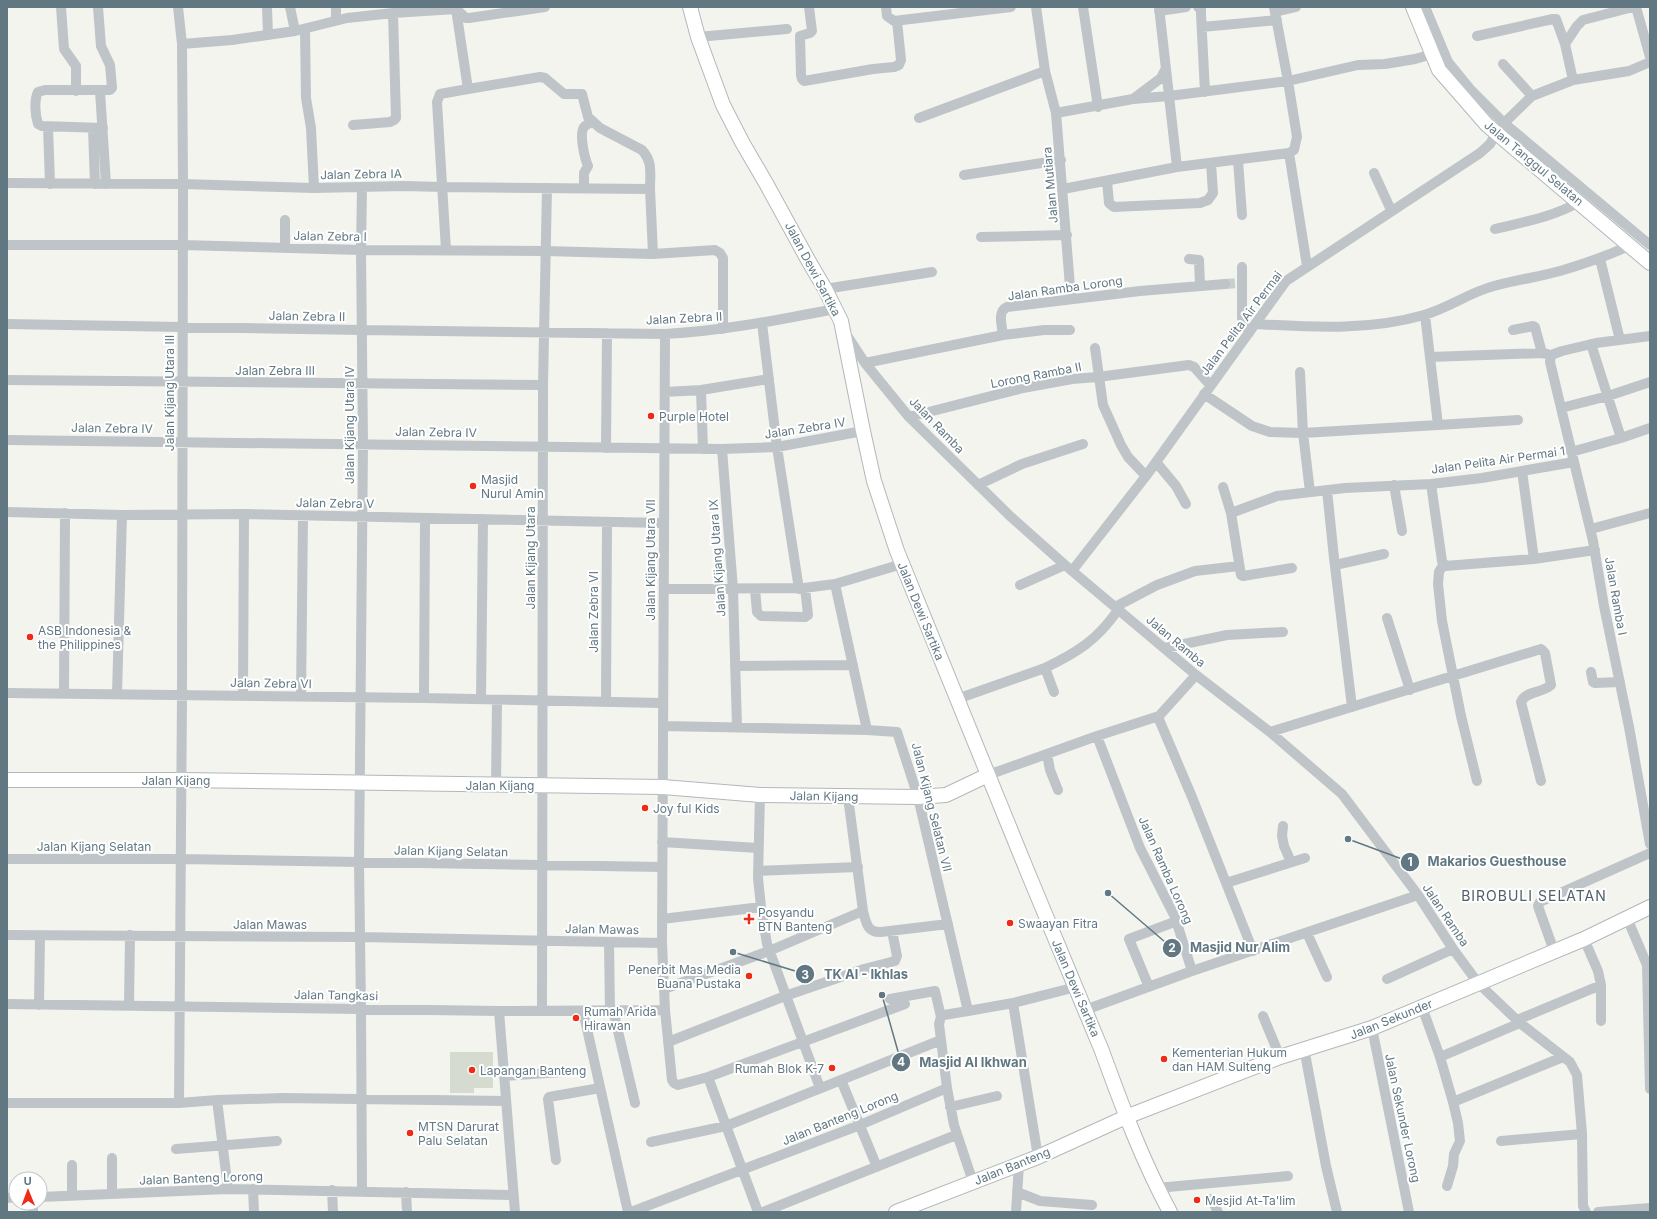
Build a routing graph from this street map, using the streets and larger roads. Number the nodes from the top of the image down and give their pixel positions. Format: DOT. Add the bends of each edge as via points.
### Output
graph roads {
  1 [pos="61,7"];
  2 [pos="98,7"];
  3 [pos="178,7"];
  4 [pos="267,7"];
  5 [pos="290,7"];
  6 [pos="336,7"];
  7 [pos="545,7"];
  8 [pos="690,7"];
  9 [pos="810,7"];
  10 [pos="886,7"];
  11 [pos="1011,7"];
  12 [pos="1036,7"];
  13 [pos="1083,7"];
  14 [pos="1186,7"];
  15 [pos="1198,7"];
  16 [pos="1296,7"];
  17 [pos="1413,7"];
  18 [pos="1425,7"];
  19 [pos="1633,7"];
  20 [pos="1636,7"];
  21 [pos="456,9"];
  22 [pos="511,9"];
  23 [pos="1159,9"];
  24 [pos="381,11"];
  25 [pos="392,13"];
  26 [pos="1276,13"];
  27 [pos="336,20"];
  28 [pos="894,21"];
  29 [pos="1202,27"];
  30 [pos="305,28"];
  31 [pos="787,29"];
  32 [pos="294,31"];
  33 [pos="268,35"];
  34 [pos="1477,36"];
  35 [pos="698,37"];
  36 [pos="182,44"];
  37 [pos="1565,44"];
  38 [pos="1437,52"];
  39 [pos="1650,57"];
  40 [pos="1650,62"];
  41 [pos="1503,64"];
  42 [pos="1166,68"];
  43 [pos="1045,71"];
  44 [pos="1573,80"];
  45 [pos="1288,81"];
  46 [pos="468,89"];
  47 [pos="76,91"];
  48 [pos="100,91"];
  49 [pos="1205,92"];
  50 [pos="1169,96"];
  51 [pos="1532,96"];
  52 [pos="1133,99"];
  53 [pos="1098,106"];
  54 [pos="1056,113"];
  55 [pos="919,118"];
  56 [pos="593,122"];
  57 [pos="353,125"];
  58 [pos="48,127"];
  59 [pos="1500,127"];
  60 [pos="98,128"];
  61 [pos="1289,153"];
  62 [pos="1061,160"];
  63 [pos="1238,160"];
  64 [pos="1211,163"];
  65 [pos="1177,167"];
  66 [pos="1374,173"];
  67 [pos="964,175"];
  68 [pos="1107,181"];
  69 [pos="7,182"];
  70 [pos="50,184"];
  71 [pos="95,184"];
  72 [pos="106,184"];
  73 [pos="183,184"];
  74 [pos="362,187"];
  75 [pos="584,187"];
  76 [pos="314,188"];
  77 [pos="443,188"];
  78 [pos="547,188"];
  79 [pos="650,189"];
  80 [pos="1063,189"];
  81 [pos="1586,202"];
  82 [pos="1391,210"];
  83 [pos="1242,215"];
  84 [pos="285,220"];
  85 [pos="1495,229"];
  86 [pos="1067,235"];
  87 [pos="981,237"];
  88 [pos="7,245"];
  89 [pos="1631,245"];
  90 [pos="1650,245"];
  91 [pos="182,246"];
  92 [pos="285,248"];
  93 [pos="361,250"];
  94 [pos="446,250"];
  95 [pos="545,251"];
  96 [pos="653,254"];
  97 [pos="1189,259"];
  98 [pos="1600,259"];
  99 [pos="1650,263"];
  100 [pos="1307,266"];
  101 [pos="1242,267"];
  102 [pos="932,272"];
  103 [pos="1225,284"];
  104 [pos="1200,286"];
  105 [pos="825,289"];
  106 [pos="1071,299"];
  107 [pos="835,309"];
  108 [pos="1425,315"];
  109 [pos="762,323"];
  110 [pos="7,324"];
  111 [pos="1255,324"];
  112 [pos="183,327"];
  113 [pos="723,329"];
  114 [pos="843,329"];
  115 [pos="362,330"];
  116 [pos="1070,330"];
  117 [pos="1513,330"];
  118 [pos="544,332"];
  119 [pos="607,332"];
  120 [pos="1249,333"];
  121 [pos="665,334"];
  122 [pos="1003,335"];
  123 [pos="1650,336"];
  124 [pos="1620,340"];
  125 [pos="1591,344"];
  126 [pos="1095,348"];
  127 [pos="1546,354"];
  128 [pos="1431,357"];
  129 [pos="865,363"];
  130 [pos="1300,372"];
  131 [pos="1098,377"];
  132 [pos="769,379"];
  133 [pos="7,380"];
  134 [pos="182,382"];
  135 [pos="1650,382"];
  136 [pos="363,384"];
  137 [pos="543,385"];
  138 [pos="1210,385"];
  139 [pos="701,390"];
  140 [pos="665,392"];
  141 [pos="1204,394"];
  142 [pos="1608,396"];
  143 [pos="1562,408"];
  144 [pos="909,417"];
  145 [pos="1518,420"];
  146 [pos="1438,425"];
  147 [pos="1650,428"];
  148 [pos="863,431"];
  149 [pos="1303,433"];
  150 [pos="1621,438"];
  151 [pos="7,440"];
  152 [pos="182,442"];
  153 [pos="363,444"];
  154 [pos="1083,444"];
  155 [pos="544,446"];
  156 [pos="777,447"];
  157 [pos="606,448"];
  158 [pos="664,449"];
  159 [pos="703,449"];
  160 [pos="722,449"];
  161 [pos="1572,452"];
  162 [pos="1156,462"];
  163 [pos="1574,462"];
  164 [pos="1522,471"];
  165 [pos="1146,476"];
  166 [pos="1430,484"];
  167 [pos="978,485"];
  168 [pos="1394,485"];
  169 [pos="1224,487"];
  170 [pos="1328,490"];
  171 [pos="1310,492"];
  172 [pos="1186,504"];
  173 [pos="7,512"];
  174 [pos="65,513"];
  175 [pos="1231,513"];
  176 [pos="1650,513"];
  177 [pos="182,514"];
  178 [pos="244,514"];
  179 [pos="122,515"];
  180 [pos="303,516"];
  181 [pos="361,516"];
  182 [pos="425,518"];
  183 [pos="483,519"];
  184 [pos="544,520"];
  185 [pos="606,522"];
  186 [pos="663,524"];
  187 [pos="1591,529"];
  188 [pos="1402,531"];
  189 [pos="1595,550"];
  190 [pos="1384,554"];
  191 [pos="1534,559"];
  192 [pos="902,564"];
  193 [pos="1335,565"];
  194 [pos="1443,565"];
  195 [pos="1239,566"];
  196 [pos="1069,568"];
  197 [pos="1292,568"];
  198 [pos="835,584"];
  199 [pos="1020,585"];
  200 [pos="802,588"];
  201 [pos="664,589"];
  202 [pos="733,589"];
  203 [pos="755,589"];
  204 [pos="1117,608"];
  205 [pos="1387,618"];
  206 [pos="1283,632"];
  207 [pos="1165,648"];
  208 [pos="853,665"];
  209 [pos="735,666"];
  210 [pos="1045,668"];
  211 [pos="1591,672"];
  212 [pos="1196,675"];
  213 [pos="1453,677"];
  214 [pos="1620,682"];
  215 [pos="1410,690"];
  216 [pos="1054,692"];
  217 [pos="7,693"];
  218 [pos="64,694"];
  219 [pos="118,694"];
  220 [pos="182,695"];
  221 [pos="243,696"];
  222 [pos="301,697"];
  223 [pos="360,697"];
  224 [pos="424,698"];
  225 [pos="481,699"];
  226 [pos="957,699"];
  227 [pos="497,700"];
  228 [pos="543,701"];
  229 [pos="606,702"];
  230 [pos="662,703"];
  231 [pos="1352,707"];
  232 [pos="1158,717"];
  233 [pos="663,726"];
  234 [pos="737,727"];
  235 [pos="867,730"];
  236 [pos="1270,732"];
  237 [pos="1097,736"];
  238 [pos="1047,754"];
  239 [pos="988,775"];
  240 [pos="7,780"];
  241 [pos="181,780"];
  242 [pos="1477,781"];
  243 [pos="1541,781"];
  244 [pos="360,782"];
  245 [pos="496,785"];
  246 [pos="542,785"];
  247 [pos="663,787"];
  248 [pos="1058,790"];
  249 [pos="760,795"];
  250 [pos="848,797"];
  251 [pos="918,797"];
  252 [pos="1647,811"];
  253 [pos="1283,826"];
  254 [pos="662,842"];
  255 [pos="1650,844"];
  256 [pos="758,848"];
  257 [pos="1650,853"];
  258 [pos="1305,858"];
  259 [pos="7,859"];
  260 [pos="181,859"];
  261 [pos="1291,862"];
  262 [pos="359,863"];
  263 [pos="542,865"];
  264 [pos="662,867"];
  265 [pos="858,867"];
  266 [pos="758,871"];
  267 [pos="1226,883"];
  268 [pos="1418,895"];
  269 [pos="761,907"];
  270 [pos="1650,907"];
  271 [pos="864,911"];
  272 [pos="1627,918"];
  273 [pos="662,919"];
  274 [pos="1177,921"];
  275 [pos="948,924"];
  276 [pos="892,931"];
  277 [pos="1307,933"];
  278 [pos="7,935"];
  279 [pos="130,935"];
  280 [pos="40,936"];
  281 [pos="179,937"];
  282 [pos="360,938"];
  283 [pos="1584,939"];
  284 [pos="541,940"];
  285 [pos="609,943"];
  286 [pos="662,943"];
  287 [pos="1453,949"];
  288 [pos="769,951"];
  289 [pos="1554,951"];
  290 [pos="1253,952"];
  291 [pos="1648,965"];
  292 [pos="1192,971"];
  293 [pos="1327,977"];
  294 [pos="1387,979"];
  295 [pos="1478,983"];
  296 [pos="1601,985"];
  297 [pos="1149,987"];
  298 [pos="1076,988"];
  299 [pos="664,989"];
  300 [pos="785,996"];
  301 [pos="890,1000"];
  302 [pos="1013,1003"];
  303 [pos="7,1004"];
  304 [pos="905,1004"];
  305 [pos="39,1005"];
  306 [pos="129,1005"];
  307 [pos="180,1005"];
  308 [pos="1422,1007"];
  309 [pos="362,1008"];
  310 [pos="542,1010"];
  311 [pos="612,1010"];
  312 [pos="665,1010"];
  313 [pos="1085,1010"];
  314 [pos="499,1011"];
  315 [pos="583,1011"];
  316 [pos="968,1011"];
  317 [pos="1263,1016"];
  318 [pos="941,1017"];
  319 [pos="1601,1021"];
  320 [pos="1518,1022"];
  321 [pos="1649,1024"];
  322 [pos="1372,1028"];
  323 [pos="941,1040"];
  324 [pos="668,1042"];
  325 [pos="803,1043"];
  326 [pos="1304,1048"];
  327 [pos="1563,1056"];
  328 [pos="1280,1057"];
  329 [pos="1440,1057"];
  330 [pos="561,1072"];
  331 [pos="504,1076"];
  332 [pos="708,1077"];
  333 [pos="841,1080"];
  334 [pos="600,1088"];
  335 [pos="820,1088"];
  336 [pos="947,1088"];
  337 [pos="1650,1089"];
  338 [pos="996,1096"];
  339 [pos="217,1100"];
  340 [pos="361,1100"];
  341 [pos="506,1101"];
  342 [pos="1453,1102"];
  343 [pos="7,1103"];
  344 [pos="635,1103"];
  345 [pos="179,1104"];
  346 [pos="950,1107"];
  347 [pos="1126,1117"];
  348 [pos="860,1125"];
  349 [pos="726,1126"];
  350 [pos="956,1134"];
  351 [pos="1582,1134"];
  352 [pos="277,1141"];
  353 [pos="1501,1141"];
  354 [pos="651,1142"];
  355 [pos="223,1146"];
  356 [pos="176,1149"];
  357 [pos="1038,1157"];
  358 [pos="112,1158"];
  359 [pos="556,1160"];
  360 [pos="1019,1164"];
  361 [pos="72,1165"];
  362 [pos="877,1167"];
  363 [pos="743,1171"];
  364 [pos="1288,1176"];
  365 [pos="973,1182"];
  366 [pos="1447,1186"];
  367 [pos="1157,1188"];
  368 [pos="228,1189"];
  369 [pos="253,1189"];
  370 [pos="332,1190"];
  371 [pos="362,1191"];
  372 [pos="406,1192"];
  373 [pos="1017,1192"];
  374 [pos="112,1194"];
  375 [pos="513,1194"];
  376 [pos="72,1196"];
  377 [pos="48,1197"];
  378 [pos="1212,1199"];
  379 [pos="1092,1205"];
  380 [pos="1650,1208"];
  381 [pos="254,1212"];
  382 [pos="333,1212"];
  383 [pos="407,1212"];
  384 [pos="515,1212"];
  385 [pos="630,1212"];
  386 [pos="758,1212"];
  387 [pos="763,1212"];
  388 [pos="896,1212"];
  389 [pos="1016,1212"];
  390 [pos="1170,1212"];
  391 [pos="1218,1212"];
  392 [pos="1337,1212"];
  393 [pos="1409,1212"];
  394 [pos="1586,1212"];
  395 [pos="1598,1212"];
  1 -- 47 [label="street" via="64,49 76,66"];
  2 -- 48 [label="street" via="101,46 110,65 112,88 109,91"];
  3 -- 36 [label="street, Jalan Kijang Utara III"];
  4 -- 33 [label="street"];
  5 -- 32 [label="street"];
  6 -- 27 [label="street"];
  7 -- 22 [label="street"];
  8 -- 35 [label="street, Jalan Dewi Sartika"];
  9 -- 28 [label="street" via="812,31 800,36 801,75 804,81 894,67 899,64 901,60"];
  10 -- 28 [label="street" via="887,16"];
  11 -- 28 [label="street"];
  12 -- 43 [label="street, Jalan Mutiara"];
  13 -- 53 [label="street"];
  14 -- 23 [label="street"];
  15 -- 29 [label="street" via="1201,10"];
  16 -- 26 [label="street"];
  17 -- 38 [label="street, Jalan Tanggul Selatan"];
  18 -- 38 [label="street, Jalan Tanggul Selatan"];
  19 -- 37 [label="street" via="1583,20"];
  20 -- 39 [label="street"];
  21 -- 22 [label="street" via="469,18"];
  21 -- 25 [label="street"];
  21 -- 46 [label="street"];
  23 -- 42 [label="street"];
  24 -- 25 [label="street"];
  24 -- 27 [label="street"];
  25 -- 57 [label="street" via="396,118 390,122"];
  26 -- 29 [label="street"];
  26 -- 45 [label="street"];
  27 -- 30 [label="street"];
  29 -- 49 [label="street"];
  30 -- 32 [label="street"];
  30 -- 76 [label="street" via="306,98 311,128"];
  31 -- 35 [label="street"];
  32 -- 33 [label="street"];
  33 -- 36 [label="street"];
  34 -- 37 [label="street" via="1553,19 1558,22"];
  35 -- 105 [label="street, Jalan Dewi Sartika" via="723,106"];
  36 -- 73 [label="street, Jalan Kijang Utara III"];
  37 -- 44 [label="street"];
  38 -- 45 [label="street" via="1415,59 1358,65"];
  38 -- 59 [label="street, Jalan Tanggul Selatan" via="1439,70 1446,79"];
  40 -- 44 [label="street" via="1629,71"];
  41 -- 51 [label="street"];
  42 -- 50 [label="street"];
  42 -- 52 [label="street" via="1161,78"];
  43 -- 54 [label="street, Jalan Mutiara"];
  43 -- 55 [label="street"];
  44 -- 51 [label="street"];
  45 -- 49 [label="street"];
  45 -- 61 [label="street" via="1297,137 1296,146"];
  46 -- 56 [label="street" via="545,78 564,94 582,94 588,117"];
  46 -- 77 [label="street" via="440,94 437,102"];
  47 -- 48 [label="street"];
  47 -- 58 [label="street" via="38,92 37,121 38,124"];
  48 -- 60 [label="street"];
  49 -- 50 [label="street"];
  50 -- 52 [label="street"];
  50 -- 65 [label="street"];
  51 -- 59 [label="street, Jalan Pelita Air Permai"];
  52 -- 53 [label="street"];
  53 -- 54 [label="street"];
  54 -- 62 [label="street, Jalan Mutiara"];
  56 -- 75 [label="street" via="584,126 582,132 588,166 584,172"];
  56 -- 79 [label="street" via="647,155 650,160"];
  58 -- 60 [label="street"];
  58 -- 70 [label="street"];
  59 -- 81 [label="street, Jalan Tanggul Selatan"];
  59 -- 82 [label="street, Jalan Pelita Air Permai" via="1490,144 1480,153"];
  60 -- 71 [label="street"];
  60 -- 72 [label="street"];
  61 -- 63 [label="street"];
  61 -- 100 [label="street"];
  62 -- 67 [label="street"];
  62 -- 80 [label="street, Jalan Mutiara"];
  63 -- 64 [label="street"];
  63 -- 83 [label="street"];
  64 -- 65 [label="street"];
  64 -- 68 [label="street" via="1213,193 1208,200 1200,204 1114,207 1109,203"];
  65 -- 68 [label="street"];
  66 -- 82 [label="street"];
  68 -- 80 [label="street"];
  69 -- 70 [label="street, Jalan Zebra IA"];
  70 -- 71 [label="street, Jalan Zebra IA"];
  71 -- 72 [label="street, Jalan Zebra IA"];
  72 -- 73 [label="street, Jalan Zebra IA"];
  73 -- 76 [label="street, Jalan Zebra IA"];
  73 -- 91 [label="street, Jalan Kijang Utara III"];
  74 -- 76 [label="street, Jalan Zebra IA"];
  74 -- 77 [label="street, Jalan Zebra IA"];
  74 -- 93 [label="street, Jalan Kijang Utara IV"];
  75 -- 78 [label="street, Jalan Zebra IA"];
  75 -- 79 [label="street, Jalan Zebra IA"];
  77 -- 78 [label="street, Jalan Zebra IA"];
  77 -- 94 [label="street"];
  78 -- 95 [label="street, Jalan Kijang Utara"];
  79 -- 96 [label="street"];
  80 -- 86 [label="street, Jalan Mutiara"];
  81 -- 85 [label="street" via="1545,217"];
  81 -- 89 [label="street, Jalan Tanggul Selatan"];
  81 -- 90 [label="street, Jalan Tanggul Selatan"];
  82 -- 100 [label="street, Jalan Pelita Air Permai"];
  84 -- 92 [label="street"];
  86 -- 87 [label="street"];
  86 -- 106 [label="street, Jalan Mutiara"];
  88 -- 91 [label="street, Jalan Zebra I"];
  89 -- 98 [label="street"];
  89 -- 99 [label="street, Jalan Tanggul Selatan"];
  91 -- 92 [label="street, Jalan Zebra I"];
  91 -- 112 [label="street, Jalan Kijang Utara III"];
  92 -- 93 [label="street, Jalan Zebra I"];
  93 -- 94 [label="street, Jalan Zebra I"];
  93 -- 115 [label="street, Jalan Kijang Utara IV"];
  94 -- 95 [label="street, Jalan Zebra I"];
  95 -- 96 [label="street, Jalan Zebra I"];
  95 -- 118 [label="street, Jalan Kijang Utara"];
  96 -- 113 [label="street, Jalan Zebra I" via="715,250 720,253 723,258"];
  97 -- 104 [label="street" via="1199,260"];
  98 -- 108 [label="street" via="1486,288"];
  98 -- 124 [label="street"];
  100 -- 111 [label="street, Jalan Pelita Air Permai" via="1286,281"];
  101 -- 120 [label="street" via="1242,318"];
  102 -- 105 [label="street"];
  103 -- 104 [label="street, Jalan Ramba Lorong"];
  104 -- 106 [label="street, Jalan Ramba Lorong"];
  105 -- 107 [label="street, Jalan Dewi Sartika"];
  106 -- 122 [label="street, Jalan Ramba Lorong" via="1005,308 1001,314"];
  107 -- 109 [label="street, Jalan Zebra II"];
  107 -- 114 [label="street, Jalan Dewi Sartika"];
  108 -- 111 [label="street" via="1348,326"];
  108 -- 128 [label="street"];
  109 -- 113 [label="street, Jalan Zebra II"];
  109 -- 132 [label="street"];
  110 -- 112 [label="street, Jalan Zebra II"];
  111 -- 120 [label="street, Jalan Pelita Air Permai"];
  112 -- 115 [label="street, Jalan Zebra II"];
  112 -- 134 [label="street, Jalan Kijang Utara III"];
  113 -- 121 [label="street, Jalan Zebra II"];
  114 -- 129 [label="street, Jalan Ramba"];
  114 -- 148 [label="street, Jalan Dewi Sartika"];
  115 -- 118 [label="street, Jalan Zebra II"];
  115 -- 136 [label="street, Jalan Kijang Utara IV"];
  116 -- 122 [label="street"];
  117 -- 127 [label="street, Jalan Pelita Air Permai 1" via="1535,327"];
  118 -- 119 [label="street, Jalan Zebra II"];
  118 -- 137 [label="street, Jalan Kijang Utara"];
  119 -- 121 [label="street, Jalan Zebra II"];
  119 -- 157 [label="street"];
  120 -- 138 [label="street, Jalan Pelita Air Permai"];
  121 -- 140 [label="street, Jalan Kijang Utara VII"];
  122 -- 129 [label="street"];
  123 -- 124 [label="street"];
  124 -- 125 [label="street"];
  125 -- 127 [label="street"];
  125 -- 142 [label="street"];
  126 -- 131 [label="street"];
  127 -- 128 [label="street"];
  127 -- 143 [label="street, Jalan Pelita Air Permai 1"];
  128 -- 146 [label="street"];
  129 -- 144 [label="street, Jalan Ramba"];
  130 -- 149 [label="street"];
  131 -- 138 [label="street, Lorong Ramba II" via="1189,365"];
  131 -- 144 [label="street, Lorong Ramba II" via="1023,388"];
  131 -- 165 [label="street" via="1103,403 1118,439 1128,457"];
  132 -- 139 [label="street"];
  132 -- 156 [label="street"];
  133 -- 134 [label="street, Jalan Zebra III"];
  134 -- 136 [label="street, Jalan Zebra III"];
  134 -- 152 [label="street, Jalan Kijang Utara III"];
  135 -- 142 [label="street"];
  136 -- 137 [label="street, Jalan Zebra III"];
  136 -- 153 [label="street, Jalan Kijang Utara IV"];
  137 -- 155 [label="street, Jalan Kijang Utara"];
  138 -- 141 [label="street, Jalan Pelita Air Permai"];
  139 -- 140 [label="street"];
  139 -- 159 [label="street"];
  140 -- 158 [label="street, Jalan Kijang Utara VII"];
  141 -- 149 [label="street" via="1254,427 1270,432"];
  141 -- 162 [label="street, Jalan Pelita Air Permai"];
  142 -- 143 [label="street"];
  142 -- 150 [label="street"];
  143 -- 161 [label="street, Jalan Pelita Air Permai 1"];
  144 -- 167 [label="street, Jalan Ramba"];
  145 -- 146 [label="street"];
  146 -- 149 [label="street"];
  147 -- 150 [label="street"];
  148 -- 156 [label="street, Jalan Zebra IV"];
  148 -- 192 [label="street, Jalan Dewi Sartika" via="877,490"];
  149 -- 171 [label="street"];
  150 -- 161 [label="street"];
  151 -- 152 [label="street, Jalan Zebra IV"];
  152 -- 153 [label="street, Jalan Zebra IV"];
  152 -- 177 [label="street, Jalan Kijang Utara III"];
  153 -- 155 [label="street, Jalan Zebra IV"];
  153 -- 181 [label="street, Jalan Kijang Utara IV"];
  154 -- 167 [label="street" via="1022,464"];
  155 -- 157 [label="street, Jalan Zebra IV"];
  155 -- 184 [label="street, Jalan Kijang Utara"];
  156 -- 160 [label="street, Jalan Zebra IV"];
  156 -- 200 [label="street"];
  157 -- 158 [label="street, Jalan Zebra IV"];
  158 -- 159 [label="street, Jalan Zebra IV"];
  158 -- 186 [label="street, Jalan Kijang Utara VII"];
  159 -- 160 [label="street, Jalan Zebra IV"];
  160 -- 202 [label="street, Jalan Kijang Utara IX"];
  161 -- 163 [label="street, Jalan Pelita Air Permai 1"];
  162 -- 165 [label="street, Jalan Pelita Air Permai"];
  162 -- 172 [label="street" via="1176,486"];
  163 -- 164 [label="street, Jalan Pelita Air Permai 1"];
  163 -- 187 [label="street"];
  164 -- 166 [label="street, Jalan Pelita Air Permai 1"];
  164 -- 191 [label="street"];
  165 -- 196 [label="street, Jalan Pelita Air Permai"];
  166 -- 168 [label="street, Jalan Pelita Air Permai 1"];
  166 -- 194 [label="street"];
  167 -- 196 [label="street, Jalan Ramba"];
  168 -- 170 [label="street, Jalan Pelita Air Permai 1"];
  168 -- 188 [label="street"];
  169 -- 175 [label="street"];
  170 -- 171 [label="street, Jalan Pelita Air Permai 1"];
  170 -- 193 [label="street"];
  171 -- 175 [label="street, Jalan Pelita Air Permai 1" via="1277,496"];
  173 -- 174 [label="street, Jalan Zebra V"];
  174 -- 179 [label="street, Jalan Zebra V"];
  174 -- 218 [label="street"];
  175 -- 195 [label="street"];
  176 -- 187 [label="street"];
  177 -- 178 [label="street, Jalan Zebra V"];
  177 -- 179 [label="street, Jalan Zebra V"];
  177 -- 220 [label="street, Jalan Kijang Utara III"];
  178 -- 180 [label="street, Jalan Zebra V"];
  178 -- 221 [label="street"];
  179 -- 219 [label="street"];
  180 -- 181 [label="street, Jalan Zebra V"];
  180 -- 222 [label="street"];
  181 -- 182 [label="street, Jalan Zebra V"];
  181 -- 223 [label="street, Jalan Kijang Utara IV"];
  182 -- 183 [label="street, Jalan Zebra V"];
  182 -- 224 [label="street"];
  183 -- 184 [label="street, Jalan Zebra V"];
  183 -- 225 [label="street"];
  184 -- 185 [label="street, Jalan Zebra V"];
  184 -- 228 [label="street, Jalan Kijang Utara"];
  185 -- 186 [label="street, Jalan Zebra V"];
  185 -- 229 [label="street, Jalan Zebra VI"];
  186 -- 201 [label="street, Jalan Kijang Utara VII"];
  187 -- 189 [label="street"];
  189 -- 191 [label="street, Jalan Ramba I"];
  189 -- 214 [label="street, Jalan Ramba I"];
  190 -- 193 [label="street"];
  191 -- 194 [label="street, Jalan Ramba I" via="1448,567"];
  192 -- 198 [label="street"];
  192 -- 226 [label="street, Jalan Dewi Sartika"];
  193 -- 231 [label="street"];
  194 -- 213 [label="street" via="1438,579 1438,592"];
  195 -- 197 [label="street" via="1240,574 1243,576"];
  195 -- 204 [label="street" via="1195,571 1157,585"];
  196 -- 199 [label="street"];
  196 -- 204 [label="street, Jalan Ramba"];
  198 -- 200 [label="street"];
  198 -- 208 [label="street"];
  200 -- 203 [label="street"];
  200 -- 203 [label="street" via="808,615 805,617 759,616"];
  201 -- 202 [label="street"];
  201 -- 230 [label="street, Jalan Kijang Utara VII"];
  202 -- 203 [label="street"];
  202 -- 209 [label="street, Jalan Kijang Utara IX"];
  204 -- 207 [label="street, Jalan Ramba"];
  204 -- 210 [label="street" via="1106,627 1092,640 1070,656"];
  205 -- 215 [label="street"];
  206 -- 207 [label="street" via="1227,635"];
  207 -- 212 [label="street, Jalan Ramba"];
  208 -- 209 [label="street"];
  208 -- 235 [label="street"];
  209 -- 234 [label="street, Jalan Kijang Utara IX"];
  210 -- 216 [label="street"];
  210 -- 226 [label="street"];
  211 -- 214 [label="street" via="1595,683"];
  212 -- 232 [label="street"];
  212 -- 236 [label="street, Jalan Ramba"];
  213 -- 215 [label="street"];
  213 -- 242 [label="street"];
  213 -- 243 [label="street" via="1536,650 1545,651 1551,686 1523,697 1521,702"];
  214 -- 252 [label="street, Jalan Ramba I"];
  215 -- 231 [label="street"];
  217 -- 218 [label="street, Jalan Zebra VI"];
  218 -- 219 [label="street, Jalan Zebra VI"];
  219 -- 220 [label="street, Jalan Zebra VI"];
  220 -- 221 [label="street, Jalan Zebra VI"];
  220 -- 241 [label="street, Jalan Kijang Utara III"];
  221 -- 222 [label="street, Jalan Zebra VI"];
  222 -- 223 [label="street, Jalan Zebra VI"];
  223 -- 224 [label="street, Jalan Zebra VI"];
  223 -- 244 [label="street, Jalan Kijang Utara IV"];
  224 -- 225 [label="street, Jalan Zebra VI"];
  225 -- 227 [label="street, Jalan Zebra VI"];
  226 -- 239 [label="street, Jalan Dewi Sartika"];
  227 -- 228 [label="street, Jalan Zebra VI"];
  227 -- 245 [label="street"];
  228 -- 229 [label="street, Jalan Zebra VI"];
  228 -- 246 [label="street, Jalan Kijang Utara"];
  229 -- 230 [label="street, Jalan Zebra VI"];
  230 -- 233 [label="street, Jalan Kijang Utara VII"];
  231 -- 236 [label="street"];
  232 -- 237 [label="street"];
  232 -- 267 [label="street"];
  233 -- 234 [label="street, Jalan Kijang Selatan VII"];
  233 -- 247 [label="street, Jalan Kijang Utara VII"];
  234 -- 235 [label="street, Jalan Kijang Selatan VII"];
  235 -- 251 [label="street, Jalan Kijang Selatan VII" via="891,730 899,733"];
  236 -- 268 [label="street, Jalan Ramba" via="1346,798"];
  237 -- 238 [label="street"];
  237 -- 274 [label="street, Jalan Ramba Lorong" via="1140,848"];
  238 -- 239 [label="street"];
  238 -- 248 [label="street"];
  239 -- 251 [label="street, Jalan Kijang" via="946,794"];
  239 -- 298 [label="street, Jalan Dewi Sartika"];
  240 -- 241 [label="street, Jalan Kijang"];
  241 -- 244 [label="street, Jalan Kijang"];
  241 -- 260 [label="street"];
  244 -- 245 [label="street, Jalan Kijang"];
  244 -- 262 [label="street"];
  245 -- 246 [label="street, Jalan Kijang"];
  246 -- 247 [label="street, Jalan Kijang"];
  246 -- 263 [label="street"];
  247 -- 249 [label="street, Jalan Kijang"];
  247 -- 254 [label="street"];
  249 -- 250 [label="street, Jalan Kijang"];
  249 -- 256 [label="street"];
  250 -- 251 [label="street, Jalan Kijang"];
  250 -- 265 [label="street"];
  251 -- 275 [label="street, Jalan Kijang Selatan VII"];
  252 -- 255 [label="street"];
  253 -- 261 [label="street" via="1284,846"];
  254 -- 256 [label="street"];
  254 -- 264 [label="street"];
  256 -- 266 [label="street"];
  257 -- 289 [label="street" via="1540,902 1538,906"];
  258 -- 261 [label="street"];
  259 -- 260 [label="street, Jalan Kijang Selatan"];
  260 -- 262 [label="street, Jalan Kijang Selatan"];
  260 -- 281 [label="street"];
  261 -- 267 [label="street"];
  262 -- 263 [label="street, Jalan Kijang Selatan"];
  262 -- 282 [label="street"];
  263 -- 264 [label="street, Jalan Kijang Selatan"];
  263 -- 284 [label="street"];
  264 -- 273 [label="street"];
  265 -- 266 [label="street"];
  265 -- 271 [label="street"];
  266 -- 269 [label="street"];
  267 -- 290 [label="street"];
  268 -- 277 [label="street"];
  268 -- 287 [label="street, Jalan Ramba"];
  269 -- 273 [label="street"];
  269 -- 288 [label="street"];
  270 -- 272 [label="street, Jalan Sekunder"];
  271 -- 276 [label="street" via="871,931"];
  271 -- 288 [label="street"];
  272 -- 283 [label="street, Jalan Sekunder"];
  272 -- 291 [label="street"];
  273 -- 286 [label="street"];
  274 -- 292 [label="street, Jalan Ramba Lorong"];
  274 -- 297 [label="street" via="1129,939"];
  275 -- 276 [label="street"];
  275 -- 316 [label="street, Jalan Kijang Selatan VII"];
  276 -- 300 [label="street" via="897,958 895,961"];
  277 -- 290 [label="street"];
  277 -- 293 [label="street"];
  278 -- 280 [label="street, Jalan Mawas"];
  279 -- 280 [label="street, Jalan Mawas"];
  279 -- 281 [label="street, Jalan Mawas"];
  279 -- 306 [label="street"];
  280 -- 305 [label="street"];
  281 -- 282 [label="street, Jalan Mawas"];
  281 -- 307 [label="street"];
  282 -- 284 [label="street, Jalan Mawas"];
  282 -- 309 [label="street"];
  283 -- 289 [label="street, Jalan Sekunder"];
  283 -- 296 [label="street" via="1598,971"];
  284 -- 285 [label="street, Jalan Mawas"];
  284 -- 310 [label="street"];
  285 -- 286 [label="street, Jalan Mawas"];
  285 -- 311 [label="street"];
  286 -- 299 [label="street"];
  287 -- 294 [label="street"];
  287 -- 295 [label="street, Jalan Ramba"];
  288 -- 299 [label="street"];
  288 -- 300 [label="street"];
  289 -- 295 [label="street, Jalan Sekunder"];
  290 -- 292 [label="street"];
  291 -- 321 [label="street"];
  292 -- 297 [label="street"];
  295 -- 308 [label="street, Jalan Sekunder"];
  295 -- 320 [label="street"];
  296 -- 319 [label="street"];
  296 -- 320 [label="street"];
  297 -- 313 [label="street"];
  298 -- 302 [label="street"];
  298 -- 313 [label="street, Jalan Dewi Sartika"];
  299 -- 312 [label="street"];
  300 -- 324 [label="street"];
  300 -- 325 [label="street"];
  301 -- 318 [label="street" via="935,991"];
  302 -- 316 [label="street"];
  302 -- 357 [label="street"];
  303 -- 305 [label="street, Jalan Tangkasi"];
  304 -- 325 [label="street"];
  305 -- 306 [label="street, Jalan Tangkasi"];
  306 -- 307 [label="street, Jalan Tangkasi"];
  307 -- 309 [label="street, Jalan Tangkasi"];
  307 -- 345 [label="street"];
  308 -- 322 [label="street, Jalan Sekunder"];
  308 -- 329 [label="street"];
  309 -- 314 [label="street, Jalan Tangkasi"];
  309 -- 340 [label="street"];
  310 -- 314 [label="street, Jalan Tangkasi"];
  310 -- 315 [label="street, Jalan Tangkasi"];
  311 -- 312 [label="street, Jalan Tangkasi"];
  311 -- 315 [label="street, Jalan Tangkasi"];
  311 -- 344 [label="street"];
  312 -- 324 [label="street"];
  313 -- 347 [label="street, Jalan Dewi Sartika"];
  314 -- 331 [label="street"];
  315 -- 334 [label="street"];
  316 -- 318 [label="street"];
  317 -- 328 [label="street"];
  318 -- 323 [label="street"];
  320 -- 327 [label="street"];
  320 -- 329 [label="street"];
  321 -- 337 [label="street"];
  322 -- 326 [label="street, Jalan Sekunder"];
  322 -- 393 [label="street, Jalan Sekunder Lorong"];
  323 -- 333 [label="street"];
  323 -- 336 [label="street"];
  324 -- 332 [label="street" via="674,1083 681,1084"];
  325 -- 332 [label="street"];
  325 -- 335 [label="street"];
  326 -- 328 [label="street, Jalan Sekunder"];
  326 -- 392 [label="street"];
  327 -- 342 [label="street"];
  327 -- 351 [label="street" via="1577,1075"];
  328 -- 347 [label="street, Jalan Sekunder"];
  329 -- 342 [label="street"];
  330 -- 331 [label="street"];
  331 -- 341 [label="street"];
  332 -- 349 [label="street"];
  333 -- 335 [label="street"];
  333 -- 348 [label="street"];
  334 -- 359 [label="street" via="549,1097"];
  334 -- 385 [label="street"];
  335 -- 349 [label="street"];
  336 -- 346 [label="street"];
  336 -- 348 [label="street, Jalan Banteng Lorong"];
  338 -- 346 [label="street"];
  339 -- 340 [label="street"];
  339 -- 345 [label="street"];
  339 -- 355 [label="street"];
  340 -- 341 [label="street"];
  340 -- 371 [label="street"];
  341 -- 375 [label="street"];
  342 -- 366 [label="street" via="1460,1141 1454,1154"];
  343 -- 345 [label="street"];
  346 -- 350 [label="street"];
  347 -- 357 [label="street, Jalan Banteng"];
  347 -- 367 [label="street, Jalan Dewi Sartika"];
  348 -- 362 [label="street"];
  348 -- 363 [label="street, Jalan Banteng Lorong"];
  349 -- 354 [label="street"];
  349 -- 363 [label="street"];
  350 -- 362 [label="street"];
  350 -- 365 [label="street"];
  351 -- 353 [label="street"];
  351 -- 394 [label="street" via="1583,1206"];
  352 -- 355 [label="street"];
  355 -- 356 [label="street"];
  355 -- 368 [label="street"];
  357 -- 360 [label="street, Jalan Banteng"];
  358 -- 374 [label="street"];
  360 -- 365 [label="street, Jalan Banteng"];
  360 -- 373 [label="street"];
  361 -- 376 [label="street"];
  362 -- 387 [label="street"];
  363 -- 385 [label="street, Jalan Banteng Lorong"];
  363 -- 386 [label="street"];
  364 -- 367 [label="street"];
  365 -- 388 [label="street, Jalan Banteng"];
  367 -- 390 [label="street, Jalan Dewi Sartika"];
  368 -- 369 [label="street, Jalan Banteng Lorong"];
  368 -- 374 [label="street, Jalan Banteng Lorong"];
  369 -- 370 [label="street, Jalan Banteng Lorong"];
  369 -- 381 [label="street"];
  370 -- 371 [label="street, Jalan Banteng Lorong"];
  370 -- 382 [label="street"];
  371 -- 372 [label="street, Jalan Banteng Lorong"];
  372 -- 375 [label="street, Jalan Banteng Lorong"];
  372 -- 383 [label="street"];
  373 -- 379 [label="street" via="1040,1201"];
  373 -- 389 [label="street"];
  374 -- 376 [label="street, Jalan Banteng Lorong"];
  375 -- 384 [label="street"];
  376 -- 377 [label="street, Jalan Banteng Lorong"];
  378 -- 391 [label="street"];
  380 -- 395 [label="street"];
}
